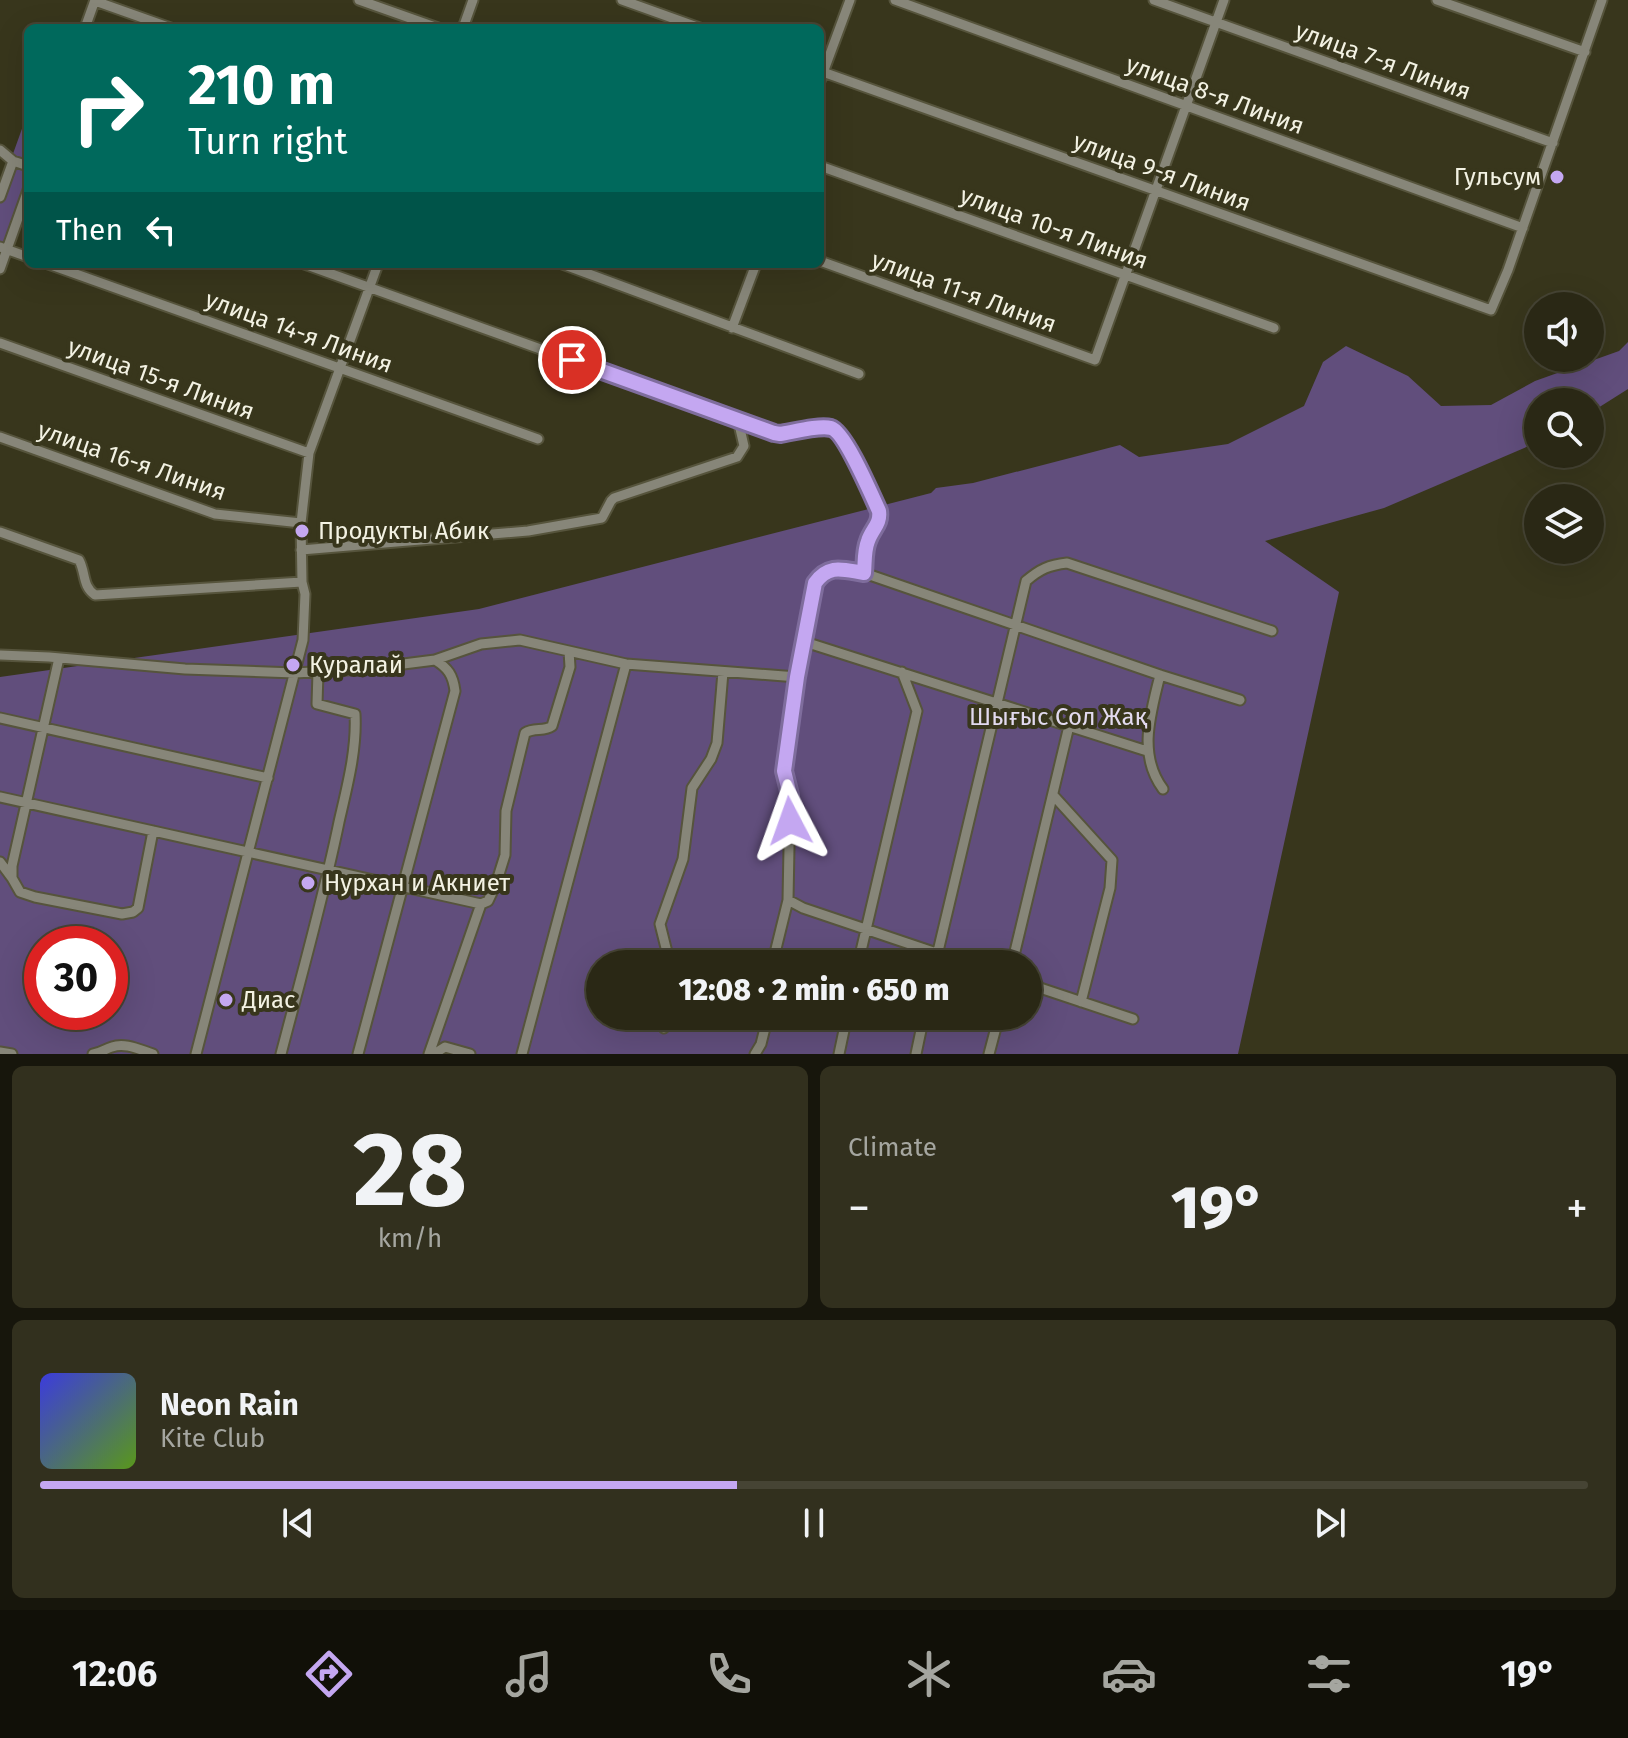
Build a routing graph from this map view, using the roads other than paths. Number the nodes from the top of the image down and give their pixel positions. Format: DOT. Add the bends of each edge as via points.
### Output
graph roads {
  1 [pos="95,0"];
  2 [pos="359,0"];
  3 [pos="473,0"];
  4 [pos="622,0"];
  5 [pos="850,0"];
  6 [pos="895,0"];
  7 [pos="1154,0"];
  8 [pos="1224,0"];
  9 [pos="1437,0"];
  10 [pos="1602,0"];
  11 [pos="1216,22"];
  12 [pos="86,24"];
  13 [pos="160,24"];
  14 [pos="427,24"];
  15 [pos="464,24"];
  16 [pos="689,24"];
  17 [pos="1585,52"];
  18 [pos="824,67"];
  19 [pos="824,76"];
  20 [pos="1186,106"];
  21 [pos="1553,143"];
  22 [pos="0,150"];
  23 [pos="13,161"];
  24 [pos="24,165"];
  25 [pos="824,167"];
  26 [pos="1155,191"];
  27 [pos="0,197"];
  28 [pos="24,199"];
  29 [pos="1523,228"];
  30 [pos="3,248"];
  31 [pos="24,256"];
  32 [pos="824,262"];
  33 [pos="59,268"];
  34 [pos="315,268"];
  35 [pos="376,268"];
  36 [pos="573,268"];
  37 [pos="754,268"];
  38 [pos="0,269"];
  39 [pos="1126,275"];
  40 [pos="369,287"];
  41 [pos="732,328"];
  42 [pos="1274,328"];
  43 [pos="0,343"];
  44 [pos="340,368"];
  45 [pos="859,374"];
  46 [pos="738,420"];
  47 [pos="0,437"];
  48 [pos="538,439"];
  49 [pos="309,453"];
  50 [pos="301,523"];
  51 [pos="0,532"];
  52 [pos="301,550"];
  53 [pos="864,573"];
  54 [pos="302,582"];
  55 [pos="1016,626"];
  56 [pos="1272,631"];
  57 [pos="805,642"];
  58 [pos="569,651"];
  59 [pos="0,655"];
  60 [pos="59,658"];
  61 [pos="435,660"];
  62 [pos="626,664"];
  63 [pos="318,672"];
  64 [pos="723,672"];
  65 [pos="902,672"];
  66 [pos="295,673"];
  67 [pos="1160,675"];
  68 [pos="797,677"];
  69 [pos="1240,700"];
  70 [pos="996,703"];
  71 [pos="0,718"];
  72 [pos="1069,726"];
  73 [pos="43,727"];
  74 [pos="1147,751"];
  75 [pos="268,778"];
  76 [pos="1163,789"];
  77 [pos="1053,795"];
  78 [pos="0,797"];
  79 [pos="27,803"];
  80 [pos="153,831"];
  81 [pos="249,852"];
  82 [pos="0,862"];
  83 [pos="329,870"];
  84 [pos="12,878"];
  85 [pos="402,886"];
  86 [pos="788,900"];
  87 [pos="481,904"];
  88 [pos="865,929"];
  89 [pos="666,950"];
  90 [pos="776,950"];
  91 [pos="861,950"];
  92 [pos="915,950"];
  93 [pos="938,950"];
  94 [pos="1015,950"];
  95 [pos="1042,989"];
  96 [pos="1081,1002"];
  97 [pos="1133,1019"];
  98 [pos="764,1030"];
  99 [pos="844,1030"];
  100 [pos="921,1030"];
  101 [pos="995,1030"];
  102 [pos="0,1052"];
  103 [pos="12,1054"];
  104 [pos="99,1054"];
  105 [pos="153,1054"];
  106 [pos="196,1054"];
  107 [pos="281,1054"];
  108 [pos="358,1054"];
  109 [pos="432,1054"];
  110 [pos="470,1054"];
  111 [pos="522,1054"];
  112 [pos="755,1054"];
  113 [pos="839,1054"];
  114 [pos="916,1054"];
  115 [pos="989,1054"];
  1 -- 12 [label="street"];
  1 -- 13 [label="street"];
  2 -- 14 [label="street"];
  3 -- 15 [label="street"];
  4 -- 16 [label="street"];
  5 -- 18 [label="street"];
  6 -- 20 [label="street, улица 8-я Линия"];
  7 -- 11 [label="street, улица 7-я Линия"];
  8 -- 11 [label="street"];
  9 -- 17 [label="street"];
  10 -- 17 [label="street"];
  11 -- 20 [label="street"];
  11 -- 21 [label="street, улица 7-я Линия"];
  17 -- 21 [label="street"];
  19 -- 26 [label="street, улица 9-я Линия"];
  20 -- 26 [label="street"];
  20 -- 29 [label="street, улица 8-я Линия"];
  21 -- 29 [label="street"];
  22 -- 23 [label="street"];
  23 -- 24 [label="street"];
  23 -- 27 [label="street"];
  25 -- 39 [label="street, улица 10-я Линия"];
  26 -- 29 [label="street, улица 9-я Линия" via="1491,310"];
  26 -- 39 [label="street"];
  28 -- 30 [label="street"];
  30 -- 31 [label="street"];
  30 -- 38 [label="street"];
  32 -- 39 [label="street, улица 11-я Линия" via="1095,360"];
  33 -- 44 [label="street, улица 14-я Линия"];
  34 -- 40 [label="street"];
  35 -- 40 [label="street"];
  36 -- 41 [label="street"];
  37 -- 41 [label="street"];
  39 -- 42 [label="street, улица 10-я Линия"];
  40 -- 44 [label="street"];
  40 -- 46 [label="street"];
  41 -- 45 [label="street"];
  43 -- 49 [label="street, улица 15-я Линия"];
  44 -- 48 [label="street, улица 14-я Линия"];
  44 -- 49 [label="street"];
  46 -- 52 [label="street" via="744,446 737,457 614,498 602,518 528,531"];
  46 -- 53 [label="street" via="780,434 836,430 880,517 865,552"];
  47 -- 50 [label="street, улица 16-я Линия" via="215,514"];
  49 -- 50 [label="street"];
  50 -- 52 [label="street"];
  51 -- 54 [label="street" via="79,560 86,587 95,595"];
  52 -- 54 [label="street"];
  53 -- 55 [label="street"];
  53 -- 57 [label="street" via="836,569 821,574"];
  54 -- 66 [label="street" via="303,640"];
  55 -- 56 [label="street" via="1026,581 1040,569 1067,563"];
  55 -- 67 [label="street"];
  55 -- 70 [label="street"];
  57 -- 65 [label="street"];
  57 -- 68 [label="street"];
  58 -- 61 [label="street" via="520,640 481,644"];
  58 -- 62 [label="street"];
  58 -- 87 [label="street" via="570,667 552,726 525,733 506,811 505,855 488,901"];
  59 -- 60 [label="street"];
  60 -- 66 [label="street"];
  60 -- 73 [label="street"];
  61 -- 63 [label="street"];
  61 -- 85 [label="street" via="453,676 455,691"];
  62 -- 64 [label="street"];
  62 -- 111 [label="street"];
  63 -- 66 [label="street"];
  63 -- 83 [label="street" via="317,704 355,714 356,728"];
  64 -- 68 [label="street"];
  64 -- 89 [label="street" via="717,743 692,788 683,859 660,924"];
  65 -- 70 [label="street"];
  65 -- 88 [label="street" via="917,711"];
  66 -- 75 [label="street"];
  67 -- 69 [label="street"];
  67 -- 74 [label="street"];
  68 -- 86 [label="street" via="784,771 790,795"];
  70 -- 72 [label="street"];
  70 -- 93 [label="street"];
  71 -- 73 [label="street"];
  72 -- 74 [label="street"];
  72 -- 77 [label="street"];
  73 -- 75 [label="street"];
  73 -- 79 [label="street"];
  74 -- 76 [label="street" via="1154,778"];
  75 -- 81 [label="street"];
  77 -- 94 [label="street"];
  77 -- 96 [label="street" via="1112,860 1110,888"];
  78 -- 79 [label="street"];
  79 -- 80 [label="street"];
  79 -- 84 [label="street"];
  80 -- 81 [label="street"];
  80 -- 84 [label="street" via="133,912 35,897 20,892"];
  81 -- 83 [label="street"];
  81 -- 106 [label="street"];
  82 -- 84 [label="street"];
  83 -- 85 [label="street"];
  83 -- 107 [label="street"];
  85 -- 87 [label="street"];
  85 -- 108 [label="street"];
  86 -- 88 [label="street"];
  86 -- 90 [label="street"];
  87 -- 109 [label="street"];
  88 -- 91 [label="street"];
  88 -- 92 [label="street"];
  95 -- 96 [label="street"];
  96 -- 97 [label="street"];
  98 -- 112 [label="street"];
  99 -- 113 [label="street"];
  100 -- 114 [label="street"];
  101 -- 115 [label="street"];
  102 -- 103 [label="street"];
  104 -- 105 [label="street" via="113,1046"];
  109 -- 110 [label="street" via="445,1047"];
}
